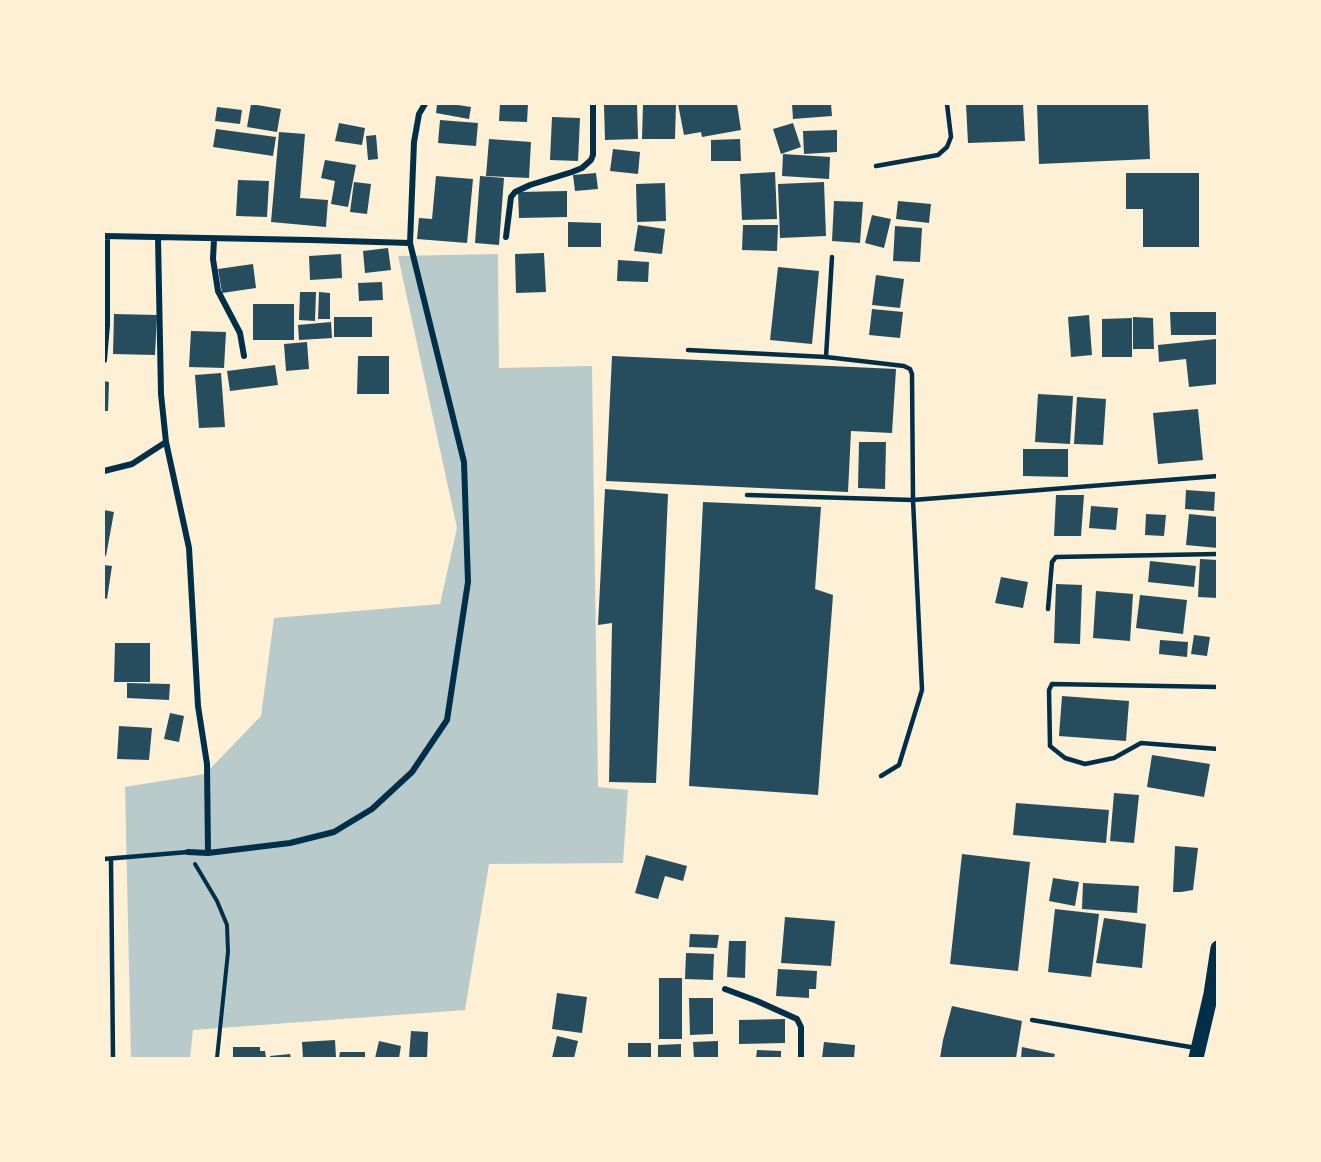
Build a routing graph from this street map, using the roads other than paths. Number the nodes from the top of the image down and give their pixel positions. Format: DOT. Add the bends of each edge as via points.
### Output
graph roads {
  1 [pos="424,104"];
  2 [pos="593,104"];
  3 [pos="947,104"];
  4 [pos="876,166"];
  5 [pos="105,237"];
  6 [pos="158,237"];
  7 [pos="506,237"];
  8 [pos="214,239"];
  9 [pos="410,243"];
  10 [pos="832,256"];
  11 [pos="688,350"];
  12 [pos="244,356"];
  13 [pos="826,357"];
  14 [pos="104,360"];
  15 [pos="166,442"];
  16 [pos="104,471"];
  17 [pos="1218,476"];
  18 [pos="747,495"];
  19 [pos="913,500"];
  20 [pos="1218,554"];
  21 [pos="1048,609"];
  22 [pos="1218,687"];
  23 [pos="1218,749"];
  24 [pos="881,776"];
  25 [pos="188,852"];
  26 [pos="208,853"];
  27 [pos="104,859"];
  28 [pos="111,859"];
  29 [pos="1218,948"];
  30 [pos="725,989"];
  31 [pos="1032,1020"];
  32 [pos="1197,1054"];
  33 [pos="113,1059"];
  34 [pos="801,1059"];
  1 -- 9 [label="street" via="418,114 414,142"];
  2 -- 7 [label="street" via="591,160 582,168 515,192 511,196"];
  3 -- 4 [label="lane" via="951,137 938,155"];
  5 -- 6 [label="street"];
  5 -- 14 [label="street"];
  6 -- 8 [label="street"];
  6 -- 15 [label="street" via="161,394"];
  8 -- 9 [label="street"];
  8 -- 12 [label="street" via="218,291 240,333"];
  9 -- 26 [label="street" via="464,462 468,582 447,720 412,772 372,809 334,832 290,843"];
  10 -- 13 [label="lane"];
  11 -- 13 [label="lane"];
  13 -- 19 [label="lane" via="910,369"];
  15 -- 16 [label="street" via="132,464"];
  15 -- 26 [label="street" via="189,548 198,706 207,764"];
  17 -- 19 [label="lane"];
  18 -- 19 [label="lane"];
  19 -- 24 [label="lane" via="922,690 899,765"];
  20 -- 21 [label="lane" via="1056,557 1052,562"];
  22 -- 23 [label="lane" via="1052,684 1048,690 1050,746 1065,758 1085,764 1113,758 1141,742"];
  25 -- 26 [label="street"];
  25 -- 28 [label="lane"];
  27 -- 28 [label="lane"];
  28 -- 33 [label="lane"];
  29 -- 32 [label="main road"];
  30 -- 34 [label="street" via="797,1019 801,1027"];
  31 -- 32 [label="lane"];
}
